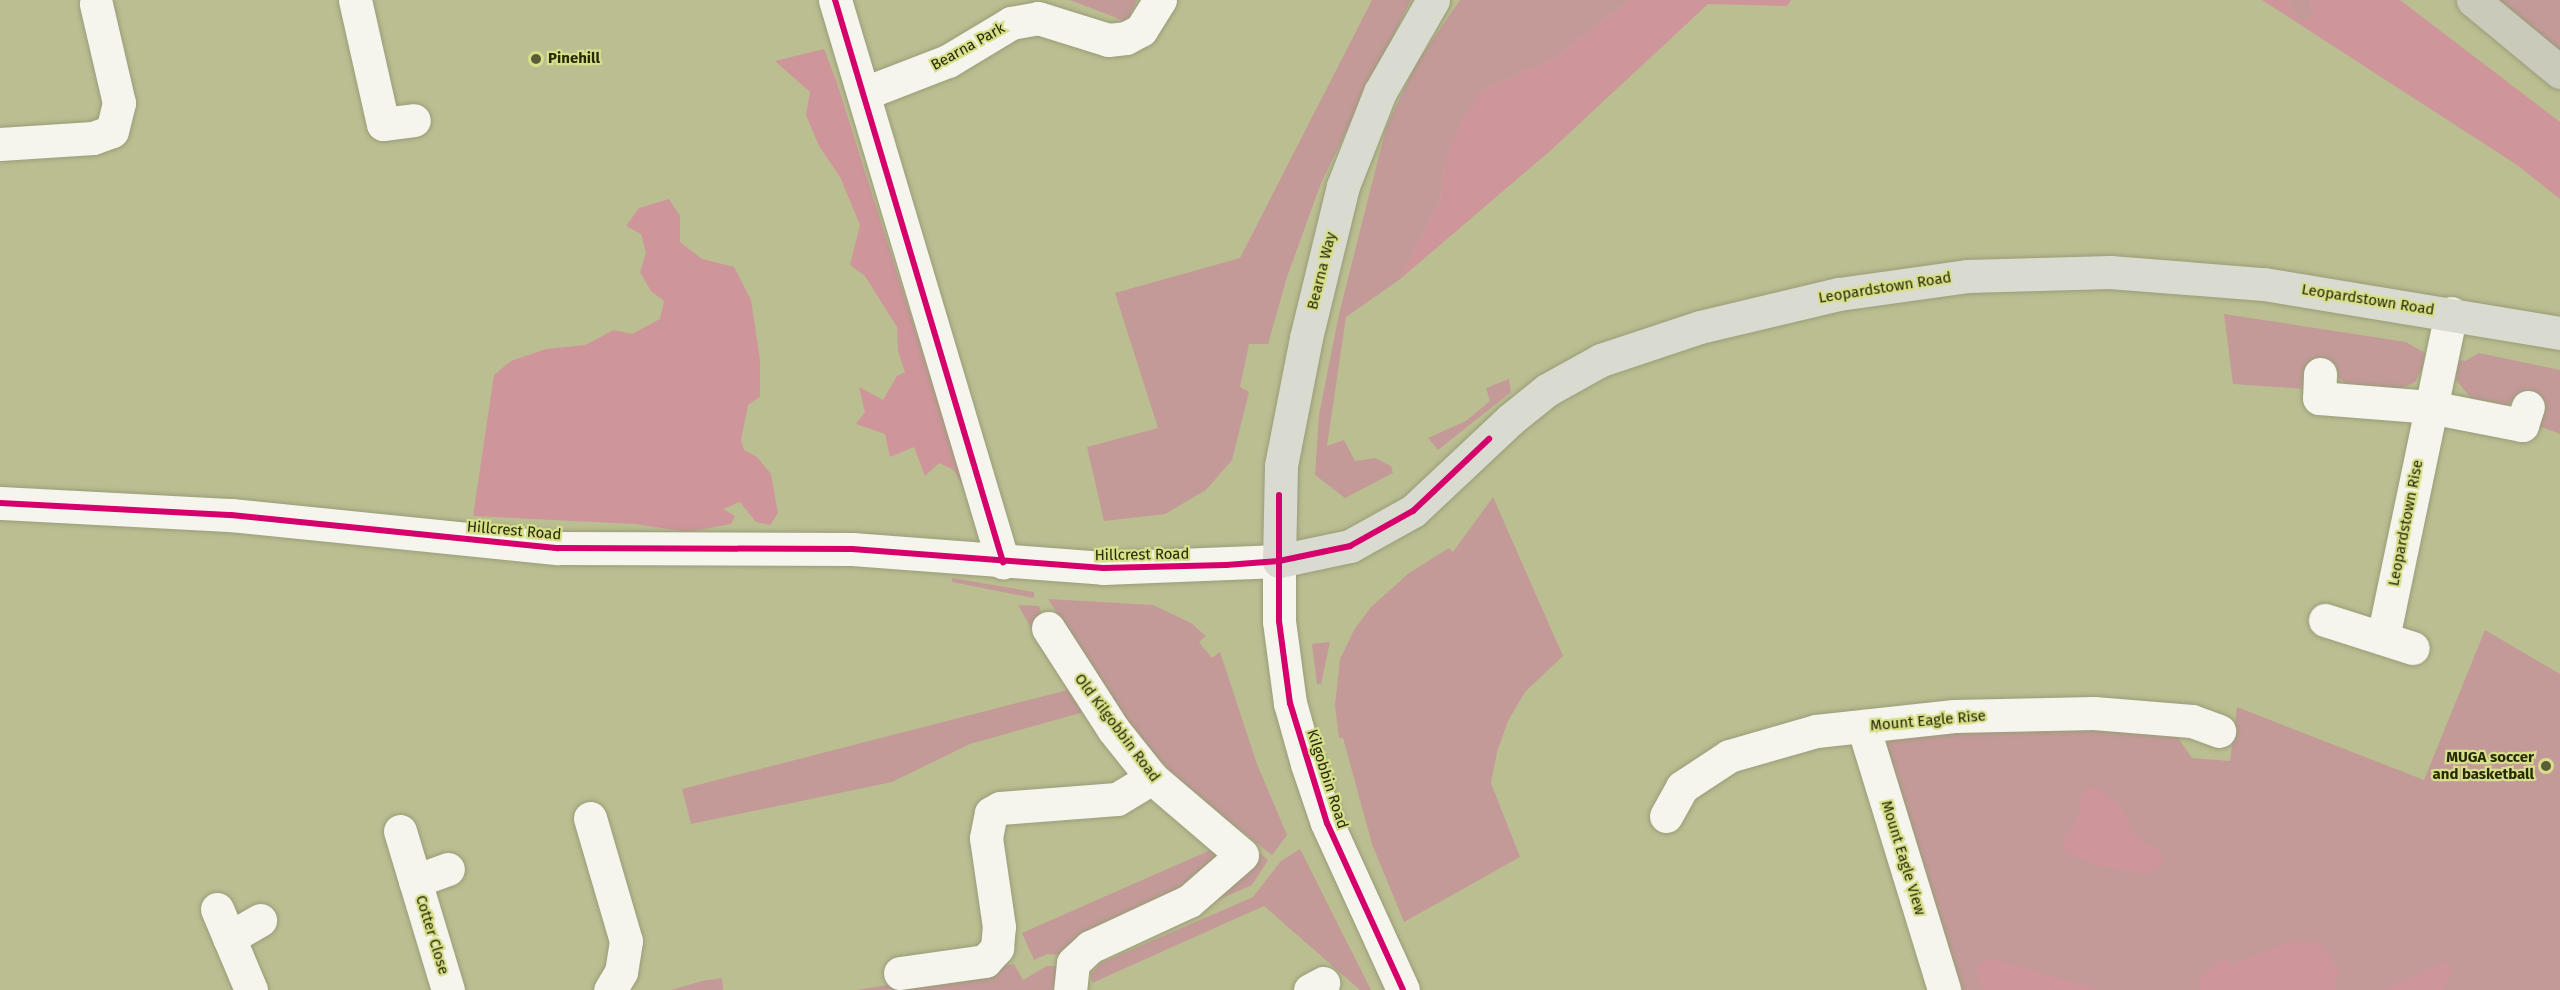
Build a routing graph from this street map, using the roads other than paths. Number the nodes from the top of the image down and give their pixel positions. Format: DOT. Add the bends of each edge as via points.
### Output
graph roads {
  1 [pos="355,0"];
  2 [pos="835,0"];
  3 [pos="1160,0"];
  4 [pos="1433,0"];
  5 [pos="2473,0"];
  6 [pos="96,4"];
  7 [pos="2560,72"];
  8 [pos="865,93"];
  9 [pos="414,120"];
  10 [pos="0,144"];
  11 [pos="2451,313"];
  12 [pos="2560,333"];
  13 [pos="2320,374"];
  14 [pos="2430,407"];
  15 [pos="2528,407"];
  16 [pos="0,503"];
  17 [pos="1279,561"];
  18 [pos="1003,562"];
  19 [pos="2325,620"];
  20 [pos="1048,628"];
  21 [pos="1863,726"];
  22 [pos="2218,731"];
  23 [pos="1152,778"];
  24 [pos="1666,816"];
  25 [pos="590,818"];
  26 [pos="400,831"];
  27 [pos="448,869"];
  28 [pos="415,880"];
  29 [pos="260,920"];
  30 [pos="900,973"];
  31 [pos="618,983"];
  32 [pos="251,990"];
  33 [pos="448,990"];
  34 [pos="1070,990"];
  35 [pos="1403,990"];
  36 [pos="1944,990"];
  1 -- 9 [label="street" via="383,124"];
  2 -- 8 [label="street"];
  3 -- 8 [label="street, Bearna Park" via="1148,23 1126,38 1108,40 1038,18 1011,23 948,61"];
  4 -- 17 [label="main road, Bearna Way" via="1380,92 1342,186 1281,466"];
  5 -- 7 [label="highway"];
  6 -- 10 [label="street" via="120,103 112,132 83,139"];
  8 -- 18 [label="street" via="907,248"];
  11 -- 12 [label="main road, Leopardstown Road"];
  11 -- 14 [label="street, Leopardstown Rise"];
  11 -- 17 [label="main road, Leopardstown Road" via="2264,284 2110,272 1967,276 1813,299 1673,335 1592,364 1547,390 1511,418 1413,511 1350,546"];
  13 -- 14 [label="street" via="2319,398"];
  14 -- 15 [label="street" via="2522,425"];
  14 -- 19 [label="street, Leopardstown Rise" via="2398,643"];
  16 -- 18 [label="street, Hillcrest Road" via="231,515 558,548 691,552 852,549"];
  17 -- 18 [label="street, Hillcrest Road" via="1103,568"];
  17 -- 35 [label="street, Kilgobbin Road" via="1280,621 1290,703 1307,764 1327,823"];
  20 -- 23 [label="street, Old Kilgobbin Road" via="1101,711"];
  21 -- 22 [label="street, Mount Eagle Rise" via="1954,716 2094,713 2192,721"];
  21 -- 24 [label="street, Mount Eagle Rise" via="1816,731 1730,756 1682,787"];
  21 -- 36 [label="street, Mount Eagle View"];
  23 -- 30 [label="street" via="1117,800 1000,807 991,813 986,838 999,927 997,948 984,961"];
  23 -- 34 [label="street, Old Kilgobbin Road" via="1242,855 1189,901 1090,947 1073,963"];
  25 -- 31 [label="street" via="626,941"];
  26 -- 28 [label="street, Cotter Close"];
  27 -- 28 [label="street, Cotter Close"];
  28 -- 33 [label="street, Cotter Close"];
  29 -- 32 [label="street" via="223,923"];
}
